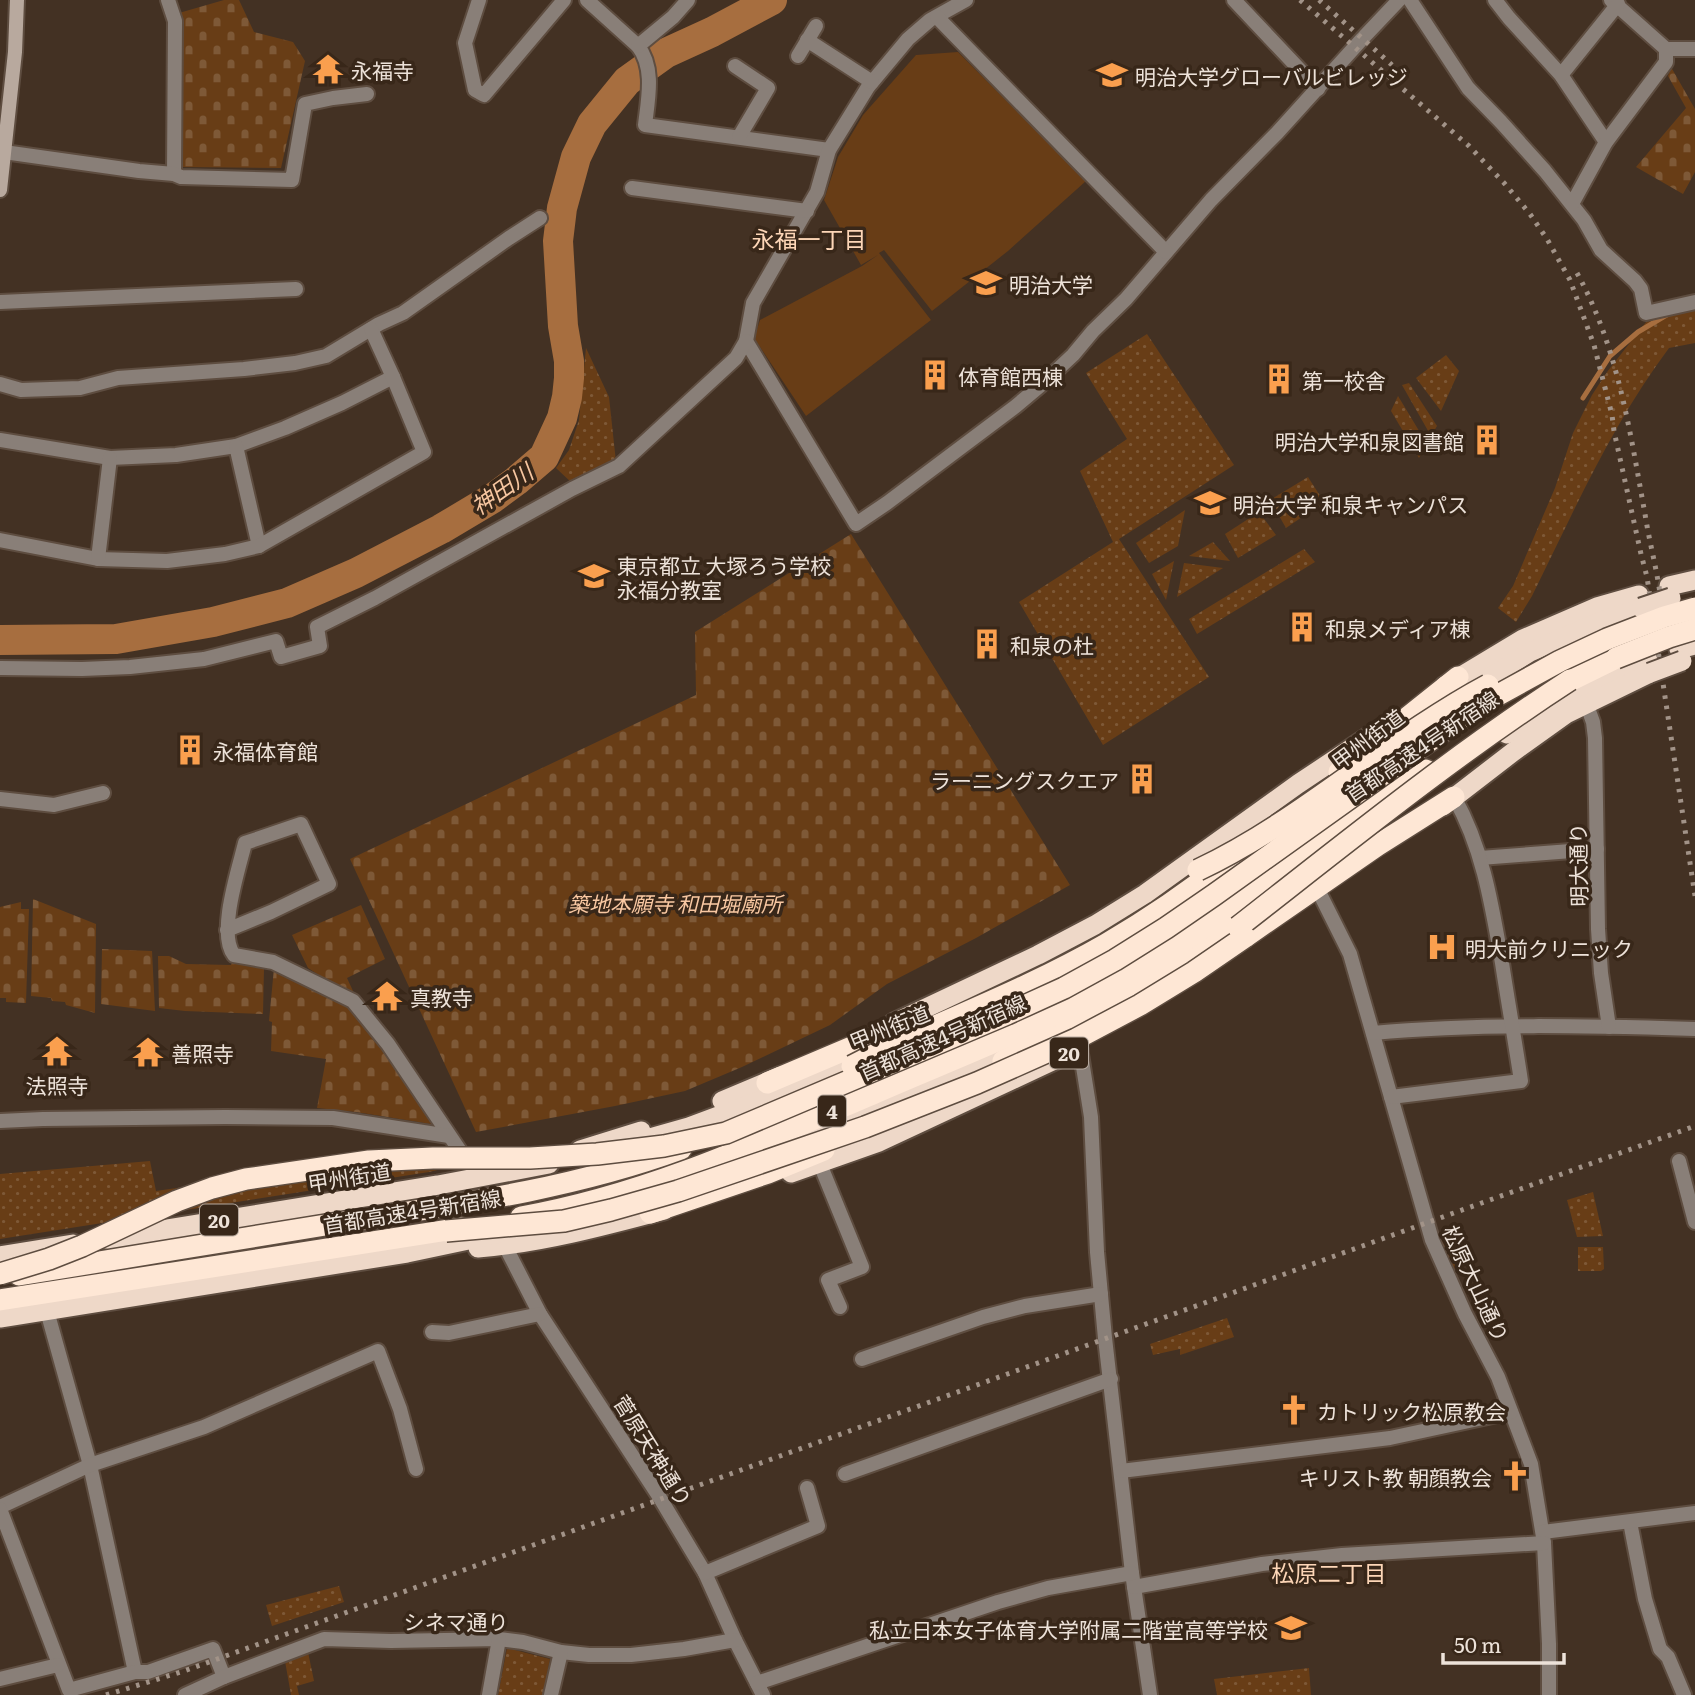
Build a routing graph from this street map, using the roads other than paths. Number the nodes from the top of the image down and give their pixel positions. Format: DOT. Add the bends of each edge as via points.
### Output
graph roads {
  1 [pos="17,0"];
  2 [pos="168,0"];
  3 [pos="480,0"];
  4 [pos="564,0"];
  5 [pos="587,0"];
  6 [pos="688,0"];
  7 [pos="966,0"];
  8 [pos="1234,0"];
  9 [pos="1399,0"];
  10 [pos="1410,0"];
  11 [pos="1496,0"];
  12 [pos="1614,2"];
  13 [pos="937,17"];
  14 [pos="816,26"];
  15 [pos="807,40"];
  16 [pos="1695,48"];
  17 [pos="640,49"];
  18 [pos="1666,49"];
  19 [pos="798,56"];
  20 [pos="735,66"];
  21 [pos="1560,75"];
  22 [pos="872,82"];
  23 [pos="1318,89"];
  24 [pos="367,94"];
  25 [pos="739,137"];
  26 [pos="1606,142"];
  27 [pos="829,150"];
  28 [pos="5,152"];
  29 [pos="174,174"];
  30 [pos="632,188"];
  31 [pos="0,190"];
  32 [pos="1572,204"];
  33 [pos="807,211"];
  34 [pos="540,218"];
  35 [pos="1166,252"];
  36 [pos="296,289"];
  37 [pos="0,302"];
  38 [pos="1695,302"];
  39 [pos="371,329"];
  40 [pos="746,341"];
  41 [pos="393,377"];
  42 [pos="0,384"];
  43 [pos="0,440"];
  44 [pos="236,446"];
  45 [pos="110,458"];
  46 [pos="0,540"];
  47 [pos="259,546"];
  48 [pos="98,559"];
  49 [pos="1695,580"];
  50 [pos="1670,592"];
  51 [pos="1695,593"];
  52 [pos="1640,601"];
  53 [pos="1695,606"];
  54 [pos="1695,629"];
  55 [pos="1688,653"];
  56 [pos="1649,667"];
  57 [pos="0,668"];
  58 [pos="1458,677"];
  59 [pos="1570,680"];
  60 [pos="1586,704"];
  61 [pos="103,793"];
  62 [pos="1454,797"];
  63 [pos="0,799"];
  64 [pos="1597,849"];
  65 [pos="1480,858"];
  66 [pos="1321,897"];
  67 [pos="227,930"];
  68 [pos="1609,1027"];
  69 [pos="1513,1028"];
  70 [pos="1695,1029"];
  71 [pos="1373,1033"];
  72 [pos="1080,1048"];
  73 [pos="767,1083"];
  74 [pos="1391,1097"];
  75 [pos="0,1121"];
  76 [pos="726,1133"];
  77 [pos="449,1136"];
  78 [pos="597,1154"];
  79 [pos="1679,1161"];
  80 [pos="820,1164"];
  81 [pos="470,1179"];
  82 [pos="650,1213"];
  83 [pos="1695,1222"];
  84 [pos="446,1231"];
  85 [pos="502,1240"];
  86 [pos="0,1256"];
  87 [pos="0,1276"];
  88 [pos="1101,1294"];
  89 [pos="0,1300"];
  90 [pos="840,1307"];
  91 [pos="47,1311"];
  92 [pos="540,1314"];
  93 [pos="0,1318"];
  94 [pos="432,1332"];
  95 [pos="862,1359"];
  96 [pos="1111,1379"];
  97 [pos="1511,1412"];
  98 [pos="90,1465"];
  99 [pos="416,1468"];
  100 [pos="1121,1471"];
  101 [pos="845,1474"];
  102 [pos="807,1488"];
  103 [pos="0,1508"];
  104 [pos="1695,1513"];
  105 [pos="1630,1522"];
  106 [pos="1544,1538"];
  107 [pos="705,1573"];
  108 [pos="1133,1580"];
  109 [pos="499,1639"];
  110 [pos="734,1640"];
  111 [pos="561,1652"];
  112 [pos="58,1665"];
  113 [pos="135,1672"];
  114 [pos="223,1677"];
  115 [pos="0,1679"];
  116 [pos="760,1689"];
  117 [pos="185,1695"];
  118 [pos="489,1695"];
  119 [pos="551,1695"];
  120 [pos="1150,1695"];
  121 [pos="1549,1695"];
  122 [pos="1684,1695"];
  1 -- 28 [label="main road"];
  2 -- 29 [label="street" via="175,21"];
  3 -- 4 [label="street" via="465,43 475,90 484,95"];
  5 -- 17 [label="street"];
  6 -- 17 [label="street"];
  7 -- 13 [label="street"];
  8 -- 23 [label="street"];
  9 -- 23 [label="street"];
  10 -- 32 [label="street" via="1468,88"];
  11 -- 21 [label="street"];
  12 -- 18 [label="street"];
  12 -- 21 [label="street"];
  13 -- 22 [label="street" via="908,39"];
  13 -- 35 [label="street"];
  14 -- 15 [label="street"];
  15 -- 19 [label="street"];
  15 -- 22 [label="street"];
  16 -- 18 [label="street"];
  17 -- 25 [label="street" via="649,78 645,125"];
  18 -- 26 [label="street" via="1666,62"];
  20 -- 25 [label="street" via="768,89"];
  21 -- 26 [label="street"];
  22 -- 27 [label="street"];
  23 -- 35 [label="street"];
  24 -- 29 [label="street" via="305,104 292,180"];
  25 -- 27 [label="street"];
  26 -- 32 [label="street"];
  27 -- 33 [label="street"];
  28 -- 29 [label="street"];
  28 -- 31 [label="main road"];
  30 -- 33 [label="street"];
  32 -- 38 [label="street" via="1601,250 1641,289 1646,313"];
  33 -- 40 [label="street" via="753,303"];
  34 -- 39 [label="street" via="403,313"];
  35 -- 40 [label="street" via="1041,385 856,524"];
  36 -- 37 [label="street"];
  39 -- 41 [label="street"];
  39 -- 42 [label="street" via="326,356 295,363 118,378 80,387 21,390"];
  40 -- 57 [label="street" via="736,358 619,466 317,627 320,646 281,657 276,641 204,659 130,667"];
  41 -- 44 [label="street"];
  41 -- 47 [label="street" via="424,453"];
  43 -- 45 [label="street"];
  44 -- 45 [label="street"];
  44 -- 47 [label="street"];
  45 -- 48 [label="street"];
  46 -- 48 [label="street"];
  47 -- 48 [label="street" via="167,561"];
  49 -- 50 [label="highway"];
  50 -- 51 [label="highway"];
  50 -- 52 [label="highway"];
  52 -- 58 [label="highway" via="1597,607 1523,639"];
  52 -- 81 [label="highway, 甲州街道 / 20" via="1530,652 1468,691 1207,886 1054,979 901,1047 690,1126 580,1158"];
  53 -- 73 [label="highway, bridge" via="1605,631 1518,668 1470,694 1310,803 1100,934 993,987"];
  53 -- 76 [label="highway, 首都高速4号新宿線 / 4, bridge" via="1607,639 1479,705 1176,922 1115,960 1007,1014"];
  54 -- 59 [label="highway, 首都高速4号新宿線 / 4, bridge"];
  55 -- 56 [label="highway, 20"];
  56 -- 60 [label="highway, 20"];
  56 -- 85 [label="highway, 20" via="1622,670 1560,701 1313,863 1185,955 1077,1017 803,1138 688,1182"];
  58 -- 73 [label="highway" via="1095,925"];
  58 -- 78 [label="highway, bridge" via="1205,879 1106,944 788,1099 723,1125"];
  59 -- 82 [label="highway, bridge" via="1496,730 1238,927 1134,994 815,1154"];
  59 -- 84 [label="highway, 首都高速4号新宿線 / 4, bridge" via="1453,751 1176,946 1071,1006 667,1179 541,1213"];
  60 -- 62 [label="highway, 20"];
  60 -- 64 [label="street, 明大通り" via="1595,738"];
  61 -- 63 [label="street" via="54,805"];
  62 -- 65 [label="street"];
  62 -- 66 [label="highway, 20"];
  62 -- 84 [label="highway, bridge" via="1140,1005 977,1083 865,1127 611,1210 564,1221"];
  64 -- 65 [label="street"];
  64 -- 68 [label="street, 明大通り" via="1598,929"];
  65 -- 69 [label="street"];
  66 -- 71 [label="street, 松原大山通り" via="1350,954"];
  66 -- 72 [label="highway, 20" via="1183,991"];
  67 -- 67 [label="street" via="329,884 301,824 245,843"];
  67 -- 77 [label="street" via="234,955 274,962 352,1001 388,1044"];
  68 -- 69 [label="street"];
  68 -- 70 [label="street"];
  69 -- 71 [label="street"];
  69 -- 74 [label="street" via="1521,1081"];
  71 -- 74 [label="street, 松原大山通り"];
  72 -- 80 [label="highway, 20" via="879,1142"];
  72 -- 88 [label="street" via="1091,1117"];
  73 -- 81 [label="highway" via="673,1121"];
  74 -- 97 [label="street, 松原大山通り" via="1432,1240"];
  75 -- 77 [label="street" via="334,1118"];
  76 -- 78 [label="highway, 4, bridge"];
  76 -- 87 [label="highway, 首都高速4号新宿線 / 4, bridge" via="601,1174 536,1189"];
  77 -- 81 [label="street" via="462,1154"];
  78 -- 87 [label="highway, 4, bridge" via="369,1161 246,1179 177,1201 71,1250"];
  79 -- 83 [label="street"];
  80 -- 82 [label="highway, 20"];
  80 -- 90 [label="street" via="862,1268 828,1280"];
  81 -- 86 [label="highway, 甲州街道 / 20"];
  82 -- 85 [label="highway, 20"];
  84 -- 89 [label="highway, 首都高速4号新宿線 / 4"];
  85 -- 91 [label="highway, 20"];
  85 -- 92 [label="street, 菅原天神通り"];
  88 -- 95 [label="street" via="983,1317"];
  88 -- 96 [label="street"];
  91 -- 93 [label="highway, 20"];
  91 -- 98 [label="street"];
  92 -- 94 [label="street" via="449,1334"];
  92 -- 107 [label="street, 菅原天神通り"];
  96 -- 100 [label="street"];
  96 -- 101 [label="street"];
  97 -- 100 [label="street" via="1390,1438"];
  97 -- 106 [label="street, 松原大山通り" via="1531,1464"];
  98 -- 99 [label="street" via="204,1427 378,1351"];
  98 -- 103 [label="street"];
  98 -- 113 [label="street"];
  100 -- 108 [label="street"];
  102 -- 107 [label="street" via="818,1526"];
  103 -- 112 [label="street"];
  104 -- 105 [label="street"];
  105 -- 106 [label="street"];
  105 -- 122 [label="street" via="1648,1611 1660,1649"];
  106 -- 108 [label="street" via="1262,1563"];
  106 -- 121 [label="street, 松原大山通り"];
  107 -- 110 [label="street, 菅原天神通り"];
  108 -- 116 [label="street" via="1048,1588 998,1602"];
  108 -- 120 [label="street"];
  109 -- 111 [label="street, シネマ通り"];
  109 -- 114 [label="street, シネマ通り" via="324,1639"];
  109 -- 118 [label="street"];
  110 -- 111 [label="street, シネマ通り" via="631,1655"];
  110 -- 116 [label="street, 菅原天神通り"];
  111 -- 119 [label="street"];
  112 -- 113 [label="street" via="69,1690"];
  112 -- 115 [label="street"];
  113 -- 114 [label="street" via="148,1672 214,1649"];
  114 -- 117 [label="street, シネマ通り"];
}
